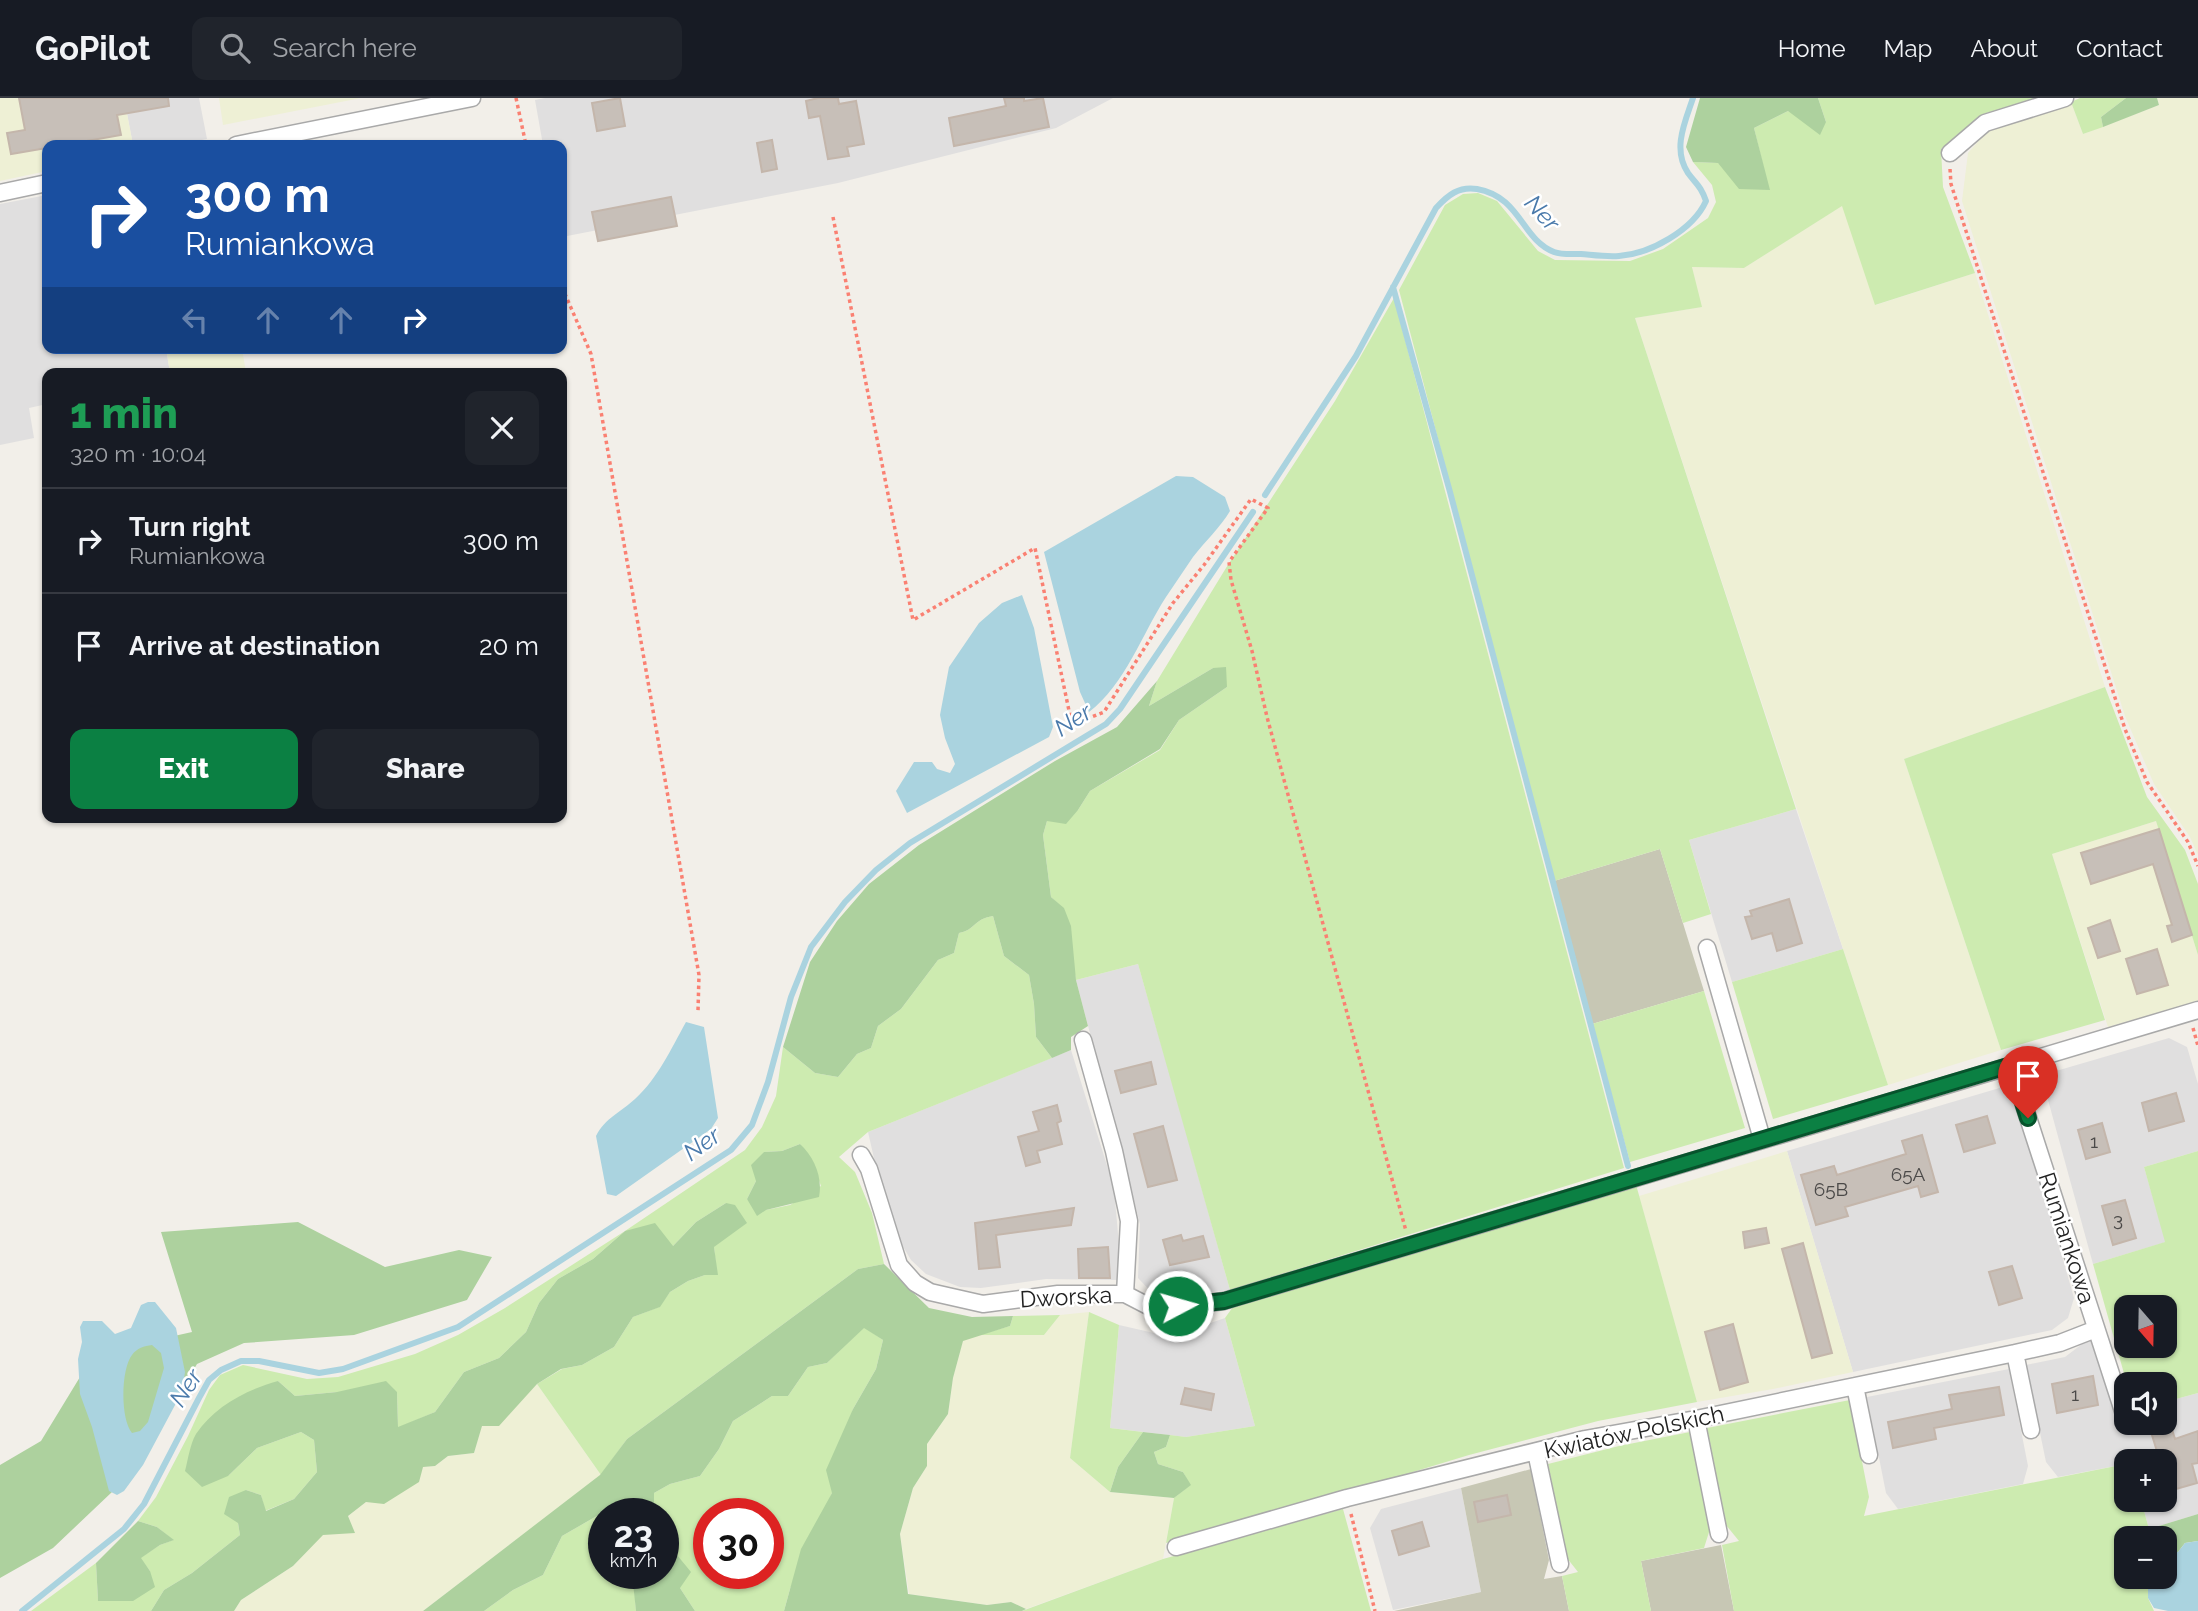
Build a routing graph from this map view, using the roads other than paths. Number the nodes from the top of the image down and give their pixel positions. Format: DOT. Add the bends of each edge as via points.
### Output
graph roads {
  1 [pos="472,98"];
  2 [pos="2066,98"];
  3 [pos="261,140"];
  4 [pos="1950,153"];
  5 [pos="42,184"];
  6 [pos="0,193"];
  7 [pos="1707,948"];
  8 [pos="2198,1010"];
  9 [pos="1083,1040"];
  10 [pos="2011,1065"];
  11 [pos="1762,1139"];
  12 [pos="861,1155"];
  13 [pos="1125,1294"];
  14 [pos="2096,1329"];
  15 [pos="2015,1353"];
  16 [pos="2114,1384"];
  17 [pos="1855,1386"];
  18 [pos="1696,1419"];
  19 [pos="2031,1430"];
  20 [pos="1535,1452"];
  21 [pos="1869,1455"];
  22 [pos="1719,1534"];
  23 [pos="1176,1547"];
  24 [pos="1560,1564"];
  1 -- 3 [label="street"];
  2 -- 4 [label="street" via="1985,123"];
  5 -- 6 [label="street"];
  7 -- 11 [label="street"];
  8 -- 10 [label="street, Dworska"];
  9 -- 13 [label="street" via="1129,1220"];
  10 -- 11 [label="street, Dworska"];
  10 -- 14 [label="street, Rumiankowa"];
  11 -- 13 [label="street, Dworska" via="1224,1301 1154,1309"];
  12 -- 13 [label="street, Dworska" via="899,1265 930,1292 983,1304 1058,1294"];
  14 -- 15 [label="street, Kwiatów Polskich"];
  14 -- 16 [label="street, Rumiankowa"];
  15 -- 17 [label="street, Kwiatów Polskich"];
  15 -- 19 [label="street"];
  17 -- 18 [label="street, Kwiatów Polskich"];
  17 -- 21 [label="street"];
  18 -- 20 [label="street, Kwiatów Polskich"];
  18 -- 22 [label="street"];
  20 -- 23 [label="street, Kwiatów Polskich" via="1347,1498"];
  20 -- 24 [label="street"];
}
